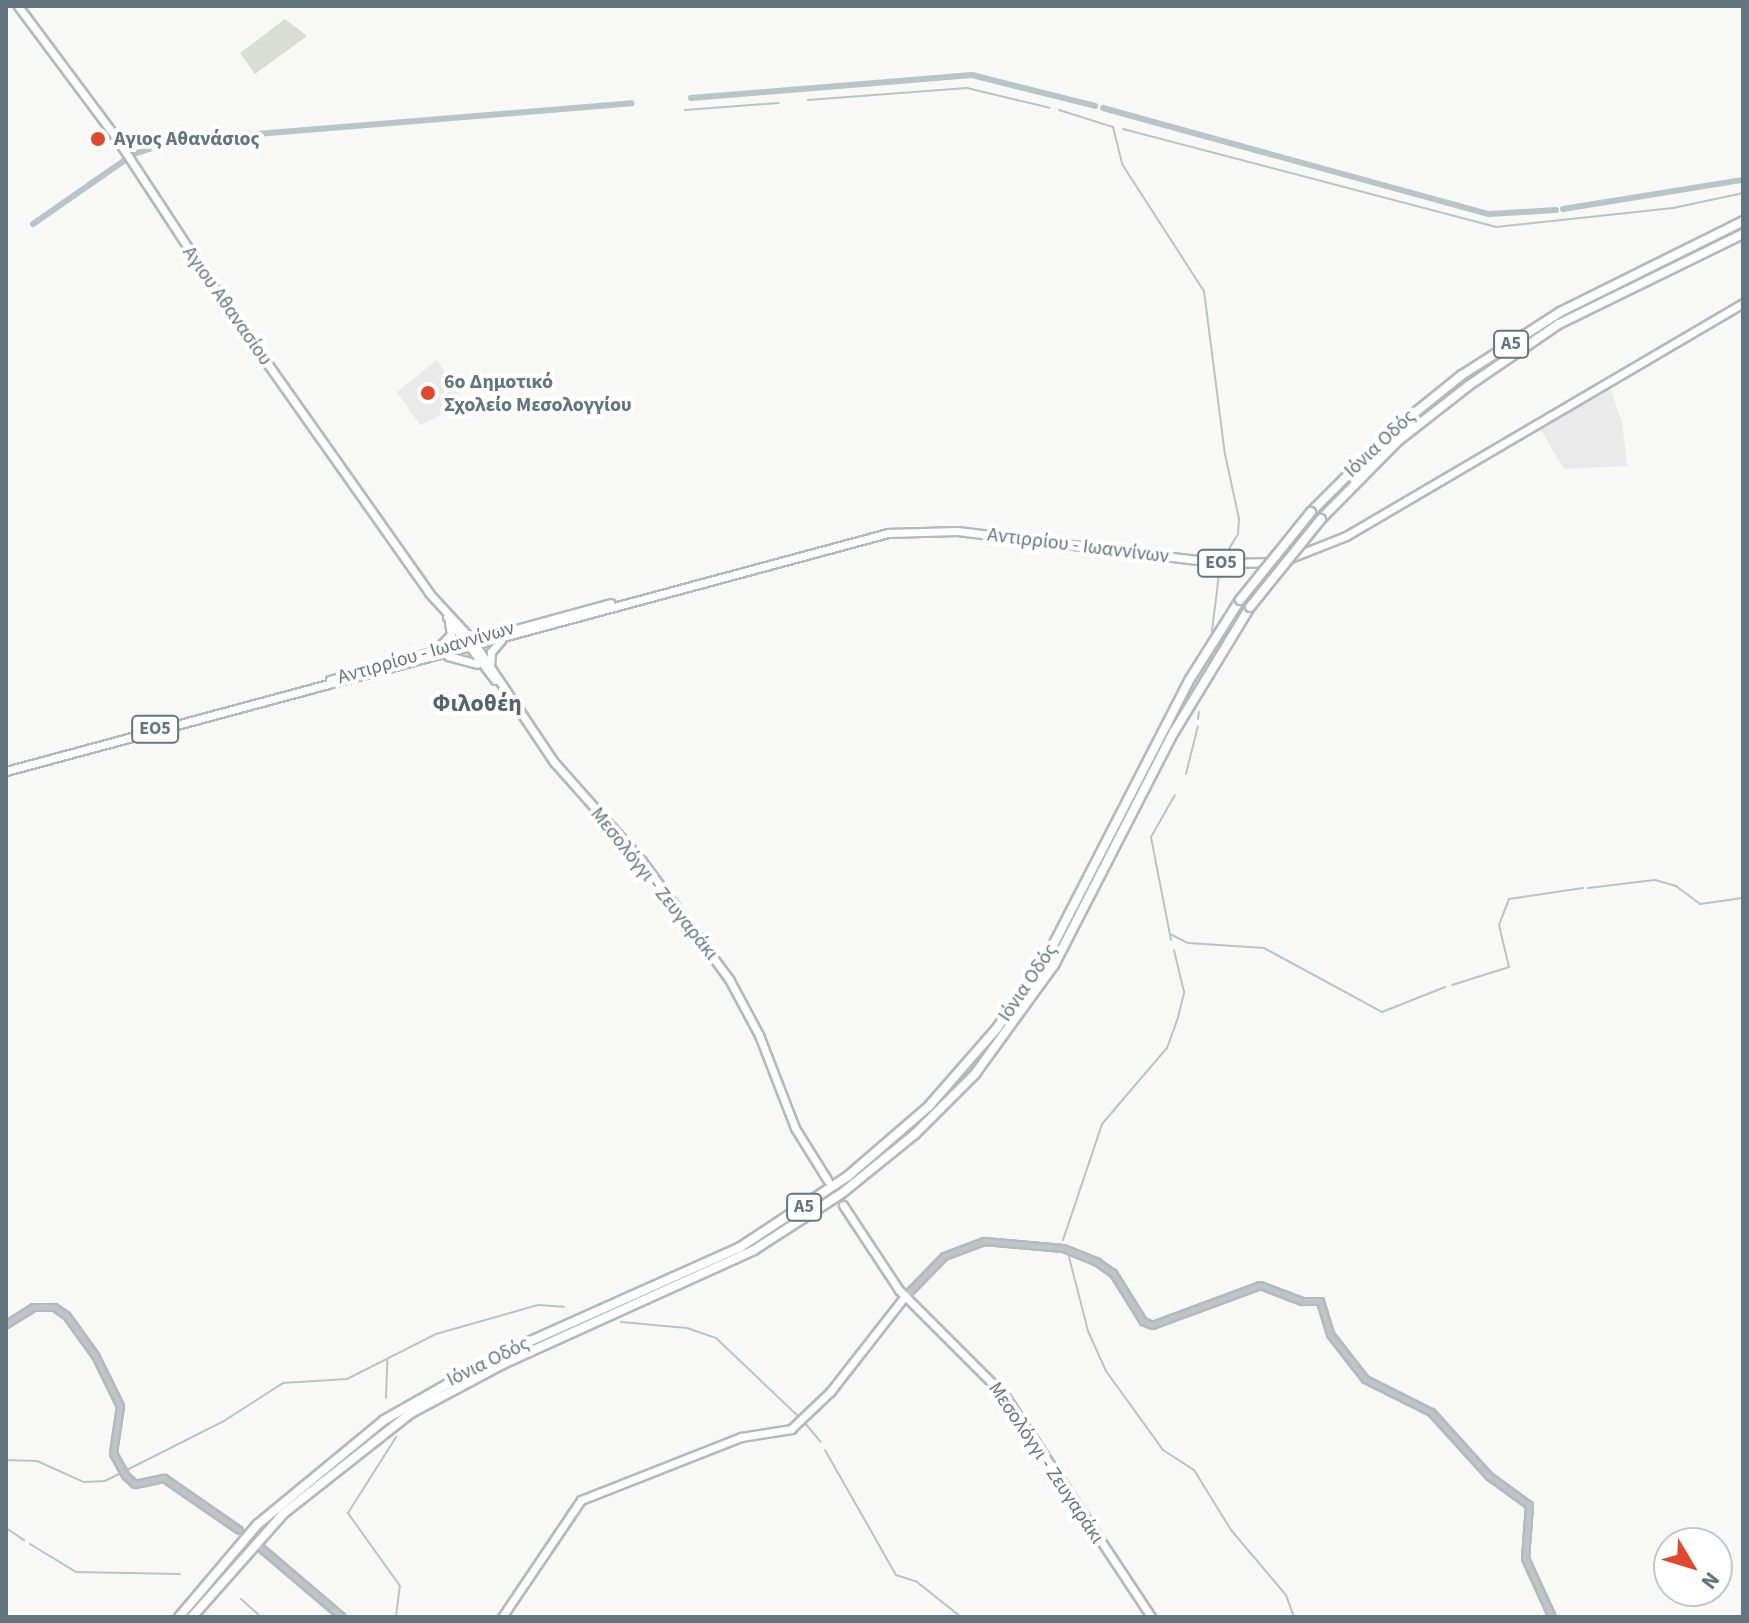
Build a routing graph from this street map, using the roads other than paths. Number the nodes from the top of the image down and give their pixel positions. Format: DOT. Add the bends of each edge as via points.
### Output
graph roads {
  1 [pos="18,6"];
  2 [pos="1743,221"];
  3 [pos="1743,234"];
  4 [pos="1743,303"];
  5 [pos="641,598"];
  6 [pos="453,622"];
  7 [pos="495,634"];
  8 [pos="506,637"];
  9 [pos="469,643"];
  10 [pos="435,652"];
  11 [pos="480,665"];
  12 [pos="491,668"];
  13 [pos="503,688"];
  14 [pos="6,771"];
  15 [pos="828,1181"];
  16 [pos="843,1205"];
  17 [pos="905,1296"];
  18 [pos="6,1324"];
  19 [pos="239,1530"];
  20 [pos="261,1548"];
  21 [pos="179,1617"];
  22 [pos="192,1617"];
  23 [pos="342,1617"];
  24 [pos="502,1617"];
  25 [pos="1151,1617"];
  26 [pos="1552,1617"];
  1 -- 6 [label="main road, Αγιου Αθανασίου" via="117,139 217,292"];
  2 -- 21 [label="highway, Ιόνια Οδός / Α5, bridge" via="1560,312 1461,375 1391,432 1311,512 1240,600 1171,715 1048,955 986,1043 929,1106 848,1176 739,1248 497,1356 384,1420 258,1524"];
  3 -- 22 [label="highway, Ιόνια Οδός / Α5, bridge" via="1615,294 1506,360 1399,440 1321,519 1250,607 1174,732 1054,965 975,1074 922,1127 779,1236 692,1281 494,1368 399,1421 283,1514"];
  4 -- 5 [label="main road, Αντιρρίου - Ιωαννίνων / ΕΟ5" via="1346,536 1280,562 1222,563 920,530 854,540"];
  5 -- 7 [label="main road, Αντιρρίου - Ιωαννίνων / ΕΟ5"];
  5 -- 8 [label="main road, Αντιρρίου - Ιωαννίνων / ΕΟ5"];
  6 -- 7 [label="main road" via="476,634"];
  6 -- 9 [label="main road, Αγιου Αθανασίου"];
  6 -- 10 [label="main road" via="451,634"];
  7 -- 9 [label="main road, Αντιρρίου - Ιωαννίνων / ΕΟ5"];
  8 -- 9 [label="main road, Αντιρρίου - Ιωαννίνων / ΕΟ5"];
  8 -- 12 [label="main road" via="491,652"];
  9 -- 10 [label="main road, Αντιρρίου - Ιωαννίνων / ΕΟ5"];
  9 -- 11 [label="main road, Αγιου Αθανασίου"];
  9 -- 12 [label="main road, Μεσολόγγι - Ζευγαράκι"];
  10 -- 11 [label="main road"];
  10 -- 14 [label="main road, Αντιρρίου - Ιωαννίνων / ΕΟ5"];
  11 -- 13 [label="main road, Αγιου Αθανασίου"];
  12 -- 13 [label="main road, Μεσολόγγι - Ζευγαράκι"];
  13 -- 15 [label="main road, Μεσολόγγι - Ζευγαράκι" via="554,762 651,873 729,979 759,1035 795,1128"];
  16 -- 17 [label="main road, Μεσολόγγι - Ζευγαράκι"];
  17 -- 24 [label="main road" via="814,1410 791,1429 741,1437 581,1500"];
  17 -- 25 [label="main road, Μεσολόγγι - Ζευγαράκι" via="1005,1396"];
  17 -- 26 [label="street" via="944,1256 984,1241 1057,1247 1097,1262 1113,1273 1143,1321 1152,1325 1260,1285 1299,1300 1320,1301 1330,1334 1365,1379 1431,1412 1489,1476 1529,1505 1525,1558"];
  18 -- 19 [label="street" via="33,1307 48,1306 75,1324 122,1411 113,1448 126,1476 135,1484 164,1478"];
  20 -- 23 [label="street"];
}
